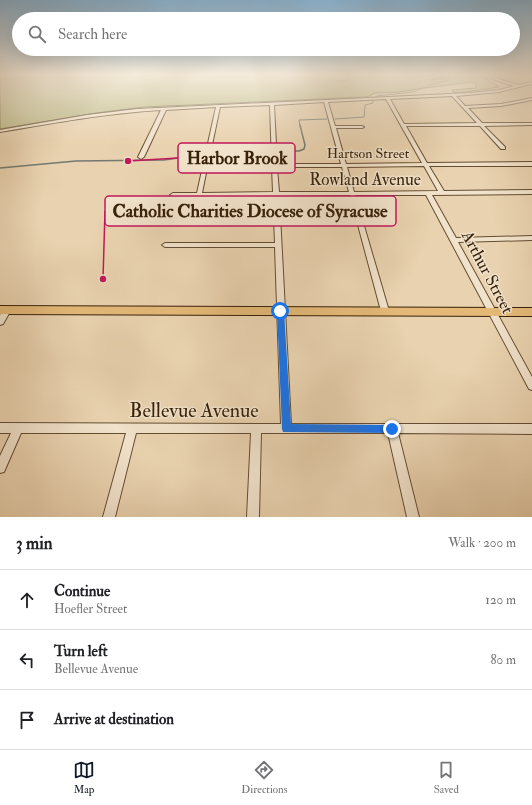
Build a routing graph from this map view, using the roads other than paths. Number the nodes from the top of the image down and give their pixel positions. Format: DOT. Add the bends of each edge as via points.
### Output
graph roads {
  1 [pos="385,98"];
  2 [pos="388,98"];
  3 [pos="456,98"];
  4 [pos="532,99"];
  5 [pos="326,101"];
  6 [pos="272,104"];
  7 [pos="218,106"];
  8 [pos="464,107"];
  9 [pos="164,109"];
  10 [pos="481,124"];
  11 [pos="532,124"];
  12 [pos="402,125"];
  13 [pos="334,127"];
  14 [pos="362,127"];
  15 [pos="0,131"];
  16 [pos="503,148"];
  17 [pos="141,157"];
  18 [pos="425,164"];
  19 [pos="532,164"];
  20 [pos="344,165"];
  21 [pos="205,166"];
  22 [pos="275,166"];
  23 [pos="532,192"];
  24 [pos="428,193"];
  25 [pos="442,193"];
  26 [pos="276,194"];
  27 [pos="352,194"];
  28 [pos="174,195"];
  29 [pos="199,195"];
  30 [pos="532,238"];
  31 [pos="453,240"];
  32 [pos="165,245"];
  33 [pos="277,245"];
  34 [pos="4,310"];
  35 [pos="280,311"];
  36 [pos="385,311"];
  37 [pos="491,312"];
  38 [pos="532,312"];
  39 [pos="0,322"];
  40 [pos="532,386"];
  41 [pos="0,428"];
  42 [pos="18,428"];
  43 [pos="132,428"];
  44 [pos="256,428"];
  45 [pos="286,429"];
  46 [pos="392,429"];
  47 [pos="532,429"];
  48 [pos="0,468"];
  49 [pos="109,517"];
  50 [pos="254,517"];
  51 [pos="413,517"];
  1 -- 5 [label="street"];
  2 -- 12 [label="street"];
  3 -- 8 [label="street"];
  4 -- 8 [label="street"];
  5 -- 6 [label="street"];
  5 -- 13 [label="street"];
  6 -- 7 [label="street"];
  6 -- 22 [label="street"];
  7 -- 9 [label="street"];
  7 -- 21 [label="street"];
  8 -- 10 [label="street"];
  9 -- 15 [label="street" via="87,116"];
  9 -- 17 [label="street"];
  10 -- 11 [label="street"];
  10 -- 12 [label="street"];
  10 -- 16 [label="street"];
  12 -- 18 [label="street"];
  13 -- 14 [label="street"];
  13 -- 20 [label="street"];
  18 -- 19 [label="street, Hartson Street"];
  18 -- 20 [label="street, Hartson Street"];
  18 -- 25 [label="street"];
  20 -- 22 [label="street, Hartson Street"];
  20 -- 27 [label="street"];
  21 -- 22 [label="street, Hartson Street"];
  21 -- 29 [label="street"];
  22 -- 26 [label="street"];
  23 -- 25 [label="street, Rowland Avenue"];
  24 -- 25 [label="street, Rowland Avenue"];
  24 -- 27 [label="street, Rowland Avenue"];
  24 -- 31 [label="street, Arthur Street"];
  26 -- 27 [label="street, Rowland Avenue"];
  26 -- 29 [label="street, Rowland Avenue"];
  26 -- 33 [label="street"];
  27 -- 36 [label="street"];
  28 -- 29 [label="street, Rowland Avenue"];
  30 -- 31 [label="street"];
  31 -- 37 [label="street, Arthur Street"];
  32 -- 33 [label="street"];
  33 -- 35 [label="street"];
  34 -- 35 [label="main road"];
  34 -- 39 [label="street"];
  35 -- 36 [label="main road"];
  35 -- 45 [label="street"];
  36 -- 37 [label="main road"];
  37 -- 38 [label="main road"];
  37 -- 40 [label="street, Arthur Street"];
  41 -- 42 [label="street, Bellevue Avenue"];
  42 -- 43 [label="street, Bellevue Avenue"];
  42 -- 48 [label="street"];
  43 -- 44 [label="street, Bellevue Avenue"];
  43 -- 49 [label="street"];
  44 -- 45 [label="street, Bellevue Avenue"];
  44 -- 50 [label="street"];
  45 -- 46 [label="street, Bellevue Avenue"];
  46 -- 47 [label="street, Bellevue Avenue"];
  46 -- 51 [label="street"];
}
